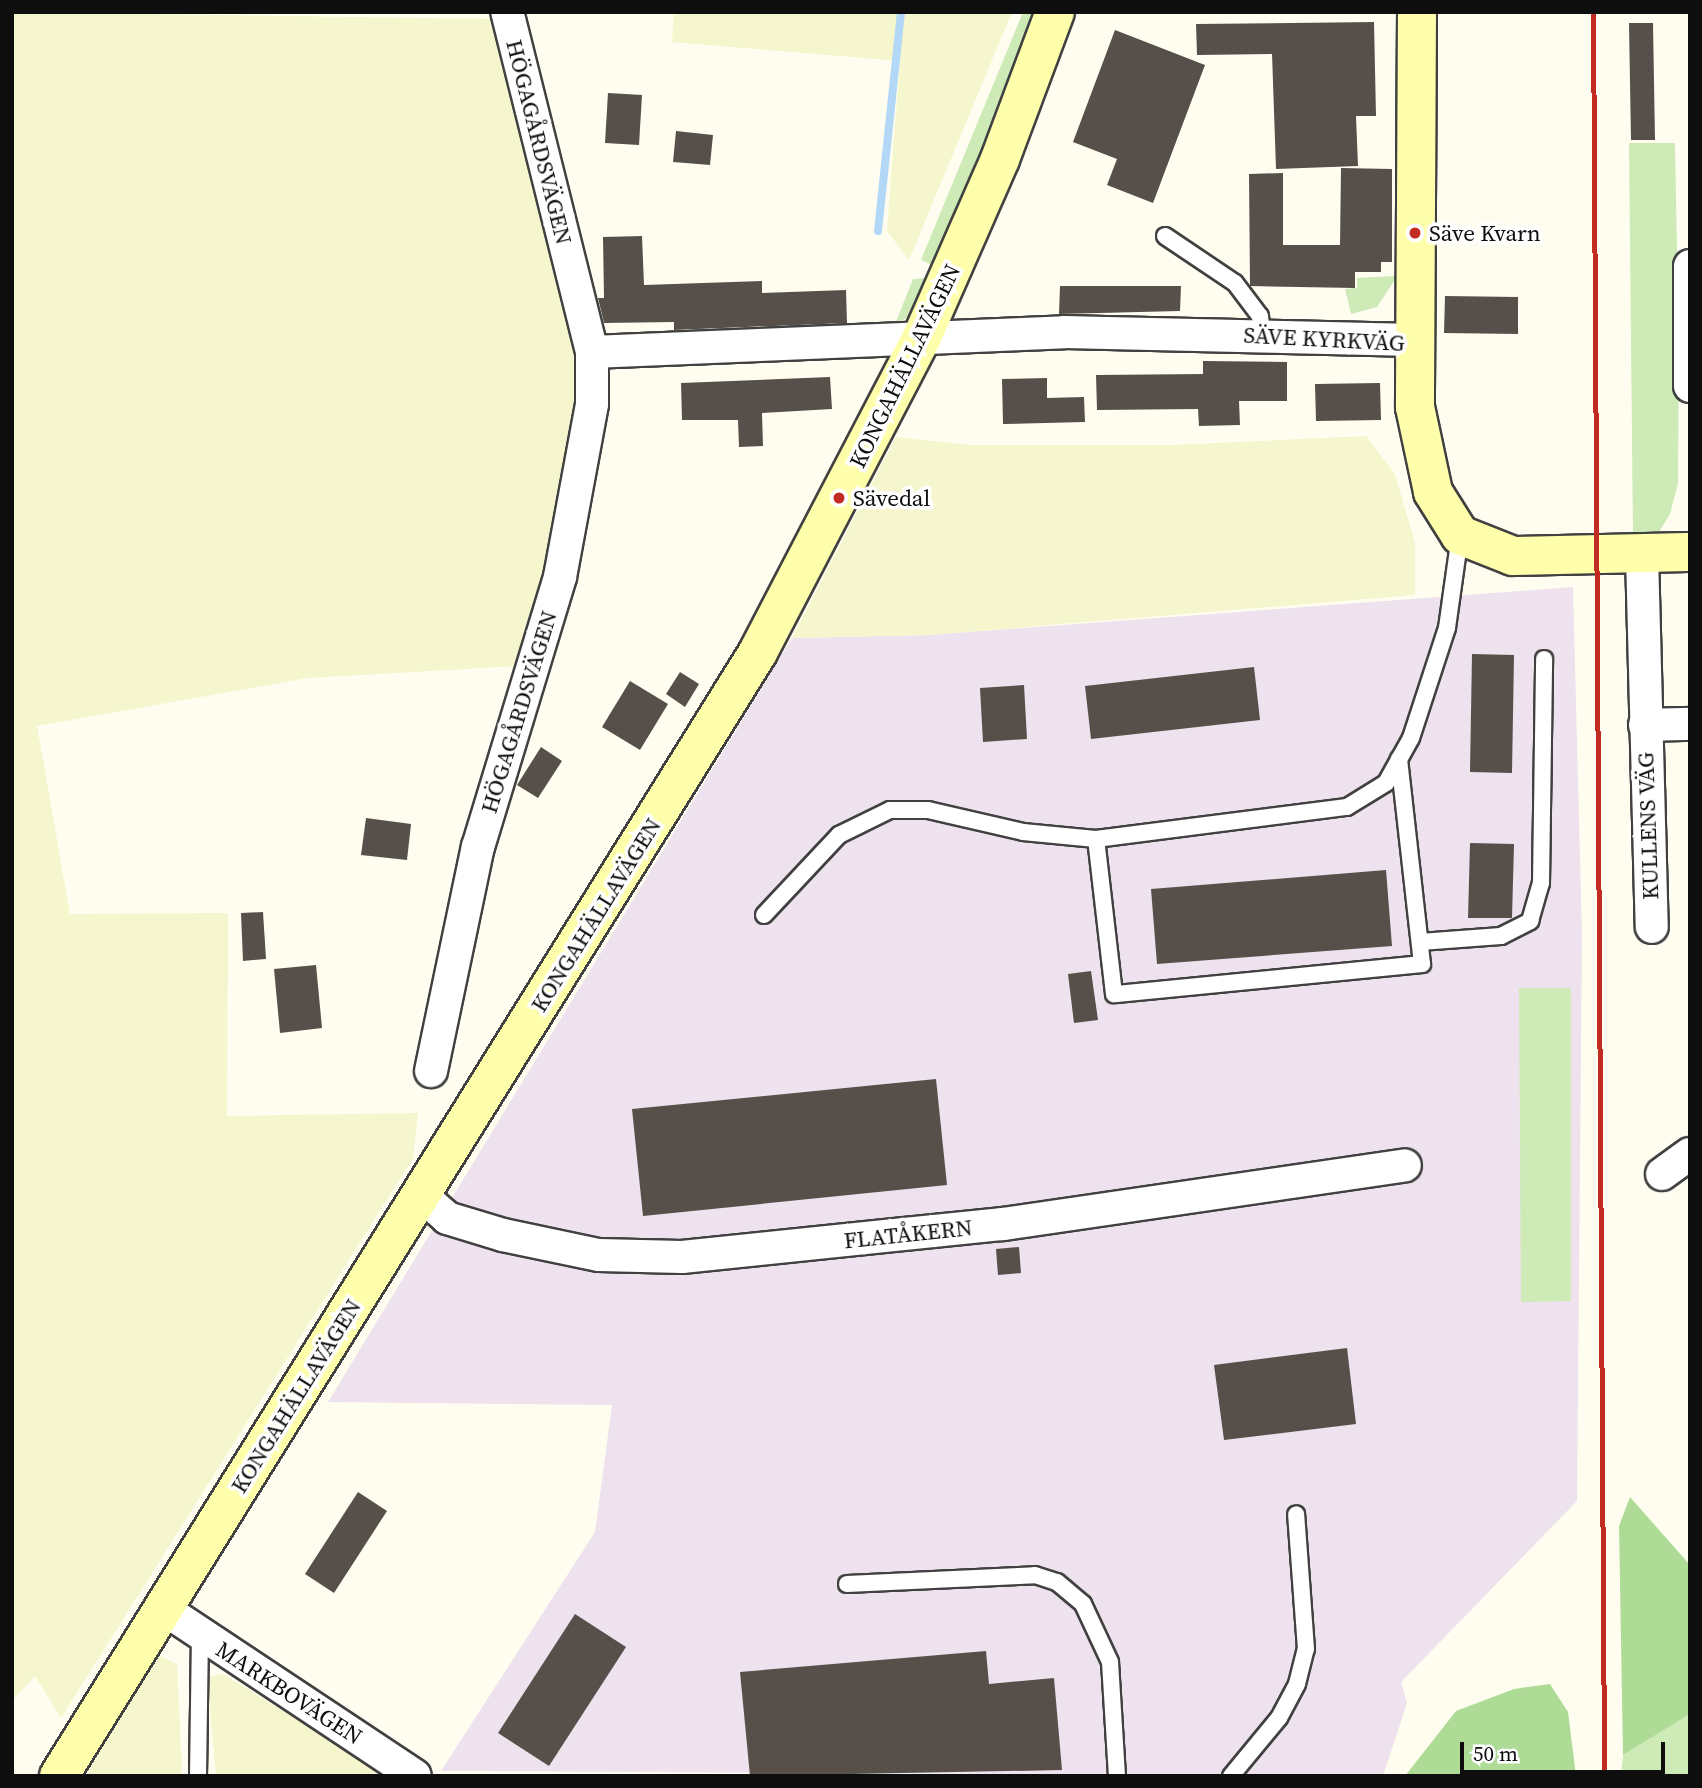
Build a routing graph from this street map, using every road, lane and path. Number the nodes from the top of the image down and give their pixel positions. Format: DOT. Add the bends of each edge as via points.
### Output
graph roads {
  1 [pos="507,12"];
  2 [pos="1055,12"];
  3 [pos="1417,12"];
  4 [pos="1165,236"];
  5 [pos="1690,266"];
  6 [pos="1689,322"];
  7 [pos="1262,335"];
  8 [pos="922,337"];
  9 [pos="1415,341"];
  10 [pos="592,352"];
  11 [pos="1690,386"];
  12 [pos="1460,535"];
  13 [pos="1690,552"];
  14 [pos="1642,555"];
  15 [pos="1544,659"];
  16 [pos="1690,724"];
  17 [pos="1645,725"];
  18 [pos="1399,759"];
  19 [pos="1096,839"];
  20 [pos="764,915"];
  21 [pos="1652,927"];
  22 [pos="1420,942"];
  23 [pos="431,1071"];
  24 [pos="1690,1154"];
  25 [pos="1405,1165"];
  26 [pos="1662,1174"];
  27 [pos="421,1195"];
  28 [pos="1296,1514"];
  29 [pos="846,1584"];
  30 [pos="164,1609"];
  31 [pos="200,1634"];
  32 [pos="60,1776"];
  33 [pos="198,1776"];
  34 [pos="415,1776"];
  35 [pos="1117,1776"];
  36 [pos="1231,1776"];
  1 -- 10 [label="street, HÖGAGÅRDSVÄGEN"];
  2 -- 8 [label="main road, KONGAHÄLLAVÄGEN" via="1000,159"];
  3 -- 9 [label="main road"];
  4 -- 7 [label="lane" via="1204,256 1235,283 1259,316"];
  5 -- 6 [label="street"];
  6 -- 11 [label="street"];
  7 -- 8 [label="street, SÄVE KYRKVÄG"];
  7 -- 9 [label="street, SÄVE KYRKVÄG"];
  8 -- 10 [label="street"];
  8 -- 27 [label="main road, KONGAHÄLLAVÄGEN" via="758,652"];
  9 -- 12 [label="main road, SÄVE KYRKVÄG" via="1423,463 1440,507"];
  10 -- 23 [label="street, HÖGAGÅRDSVÄGEN" via="592,404 569,541 478,847"];
  12 -- 14 [label="main road" via="1527,558"];
  12 -- 18 [label="lane" via="1447,628"];
  13 -- 14 [label="main road"];
  14 -- 17 [label="street, KULLENS VÄG"];
  15 -- 22 [label="lane" via="1541,883 1530,921 1501,936"];
  16 -- 17 [label="street, KULLENS VÄG"];
  17 -- 21 [label="street, KULLENS VÄG"];
  18 -- 19 [label="lane" via="1386,783 1347,807"];
  18 -- 22 [label="lane"];
  19 -- 20 [label="lane" via="1023,832 928,810 890,810 839,835"];
  19 -- 22 [label="lane" via="1114,994 1422,964"];
  24 -- 26 [label="street"];
  25 -- 27 [label="street, FLATÅKERN" via="1003,1224 682,1257 599,1255 503,1235 447,1218"];
  27 -- 30 [label="main road, KONGAHÄLLAVÄGEN"];
  28 -- 36 [label="lane" via="1306,1649 1297,1684 1279,1718"];
  29 -- 35 [label="lane" via="1035,1576 1057,1582 1083,1604 1110,1662"];
  30 -- 31 [label="street, MARKBOVÄGEN"];
  30 -- 32 [label="main road, KONGAHÄLLAVÄGEN"];
  31 -- 33 [label="lane"];
  31 -- 34 [label="street, MARKBOVÄGEN"];
}
